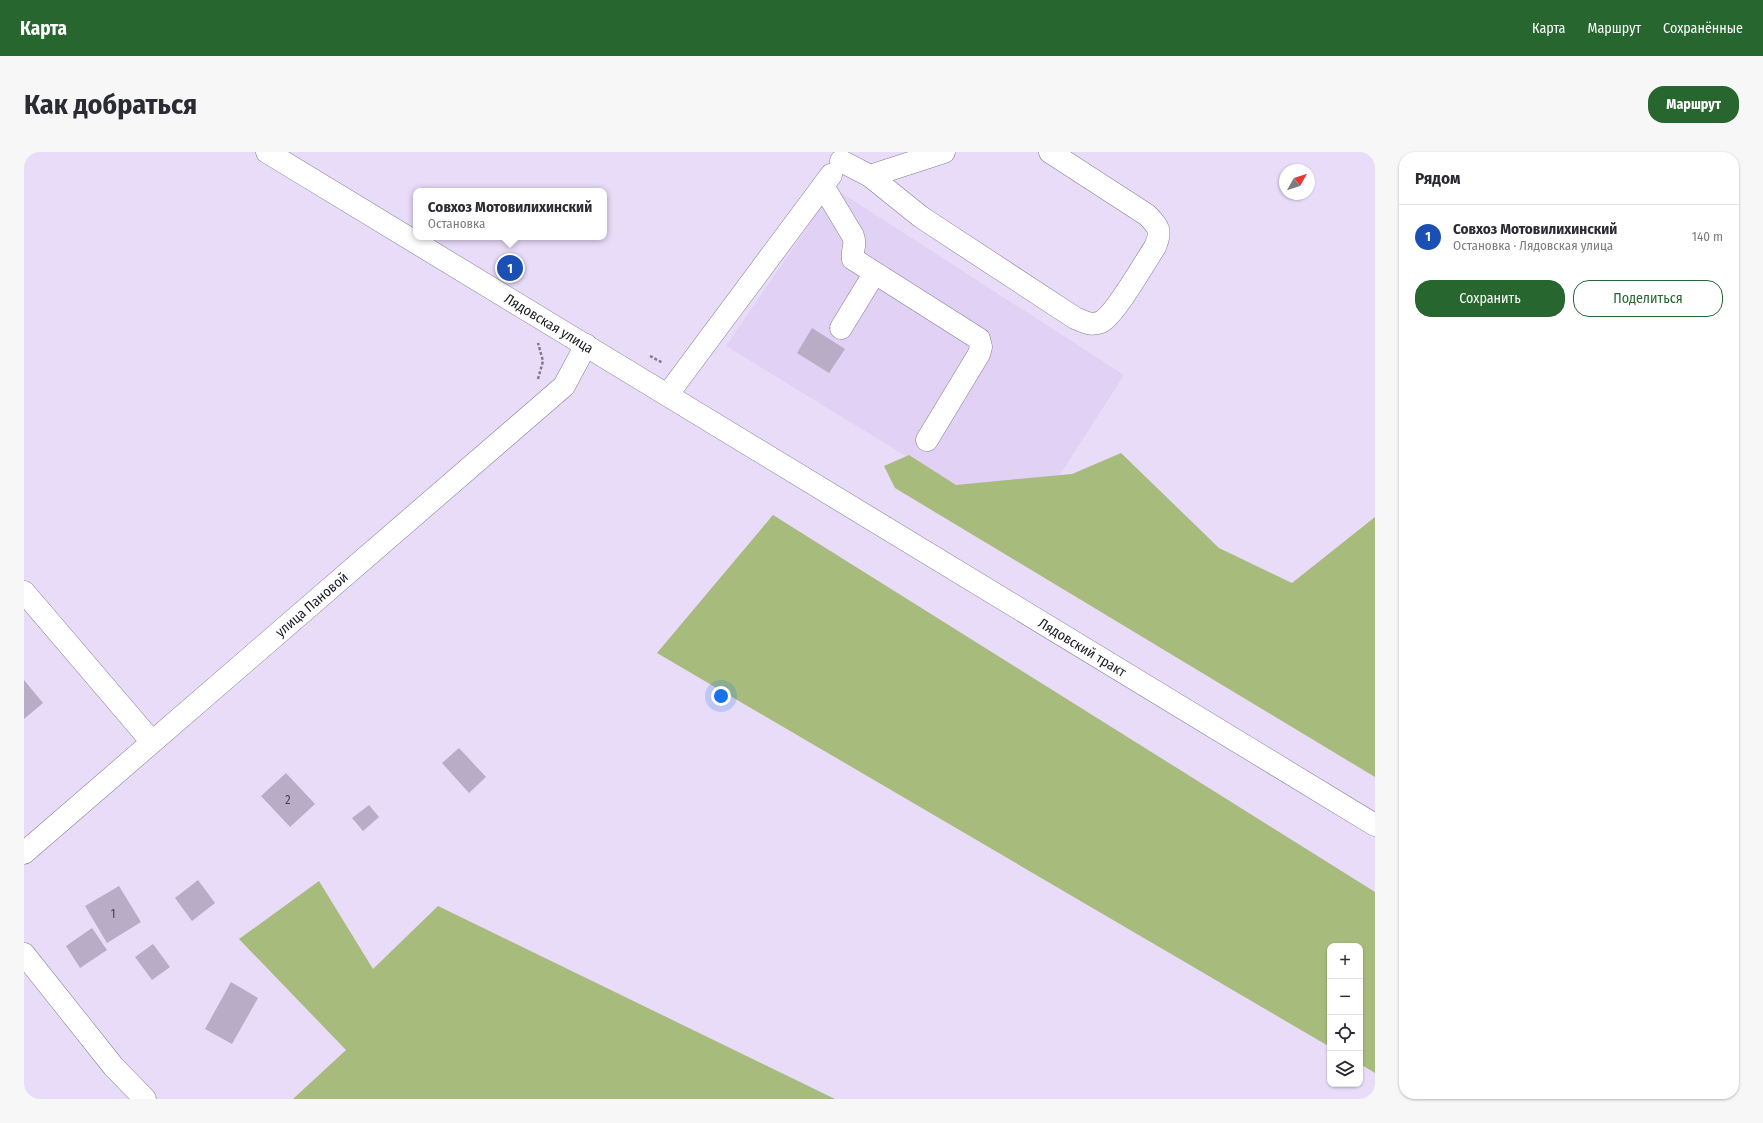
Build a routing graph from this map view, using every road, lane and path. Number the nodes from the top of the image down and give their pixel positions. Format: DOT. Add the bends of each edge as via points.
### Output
graph roads {
  1 [pos="267,152"];
  2 [pos="944,152"];
  3 [pos="1050,152"];
  4 [pos="844,157"];
  5 [pos="870,176"];
  6 [pos="822,186"];
  7 [pos="874,274"];
  8 [pos="841,328"];
  9 [pos="535,337"];
  10 [pos="586,345"];
  11 [pos="668,394"];
  12 [pos="539,407"];
  13 [pos="927,440"];
  14 [pos="790,469"];
  15 [pos="24,592"];
  16 [pos="152,742"];
  17 [pos="1375,825"];
  18 [pos="24,853"];
  19 [pos="24,954"];
  20 [pos="145,1099"];
  1 -- 10 [label="street, Лядовская улица"];
  2 -- 5 [label="street"];
  3 -- 5 [label="street" via="1147,215 1157,225 1160,236 1154,247 1112,312 1102,321 1090,324 1075,318 921,217"];
  4 -- 5 [label="street"];
  4 -- 6 [label="street"];
  6 -- 7 [label="street" via="856,243 853,259"];
  6 -- 11 [label="street"];
  7 -- 8 [label="street"];
  7 -- 13 [label="street" via="979,339 981,347 978,354"];
  9 -- 12 [label="path" via="543,361 528,396"];
  10 -- 11 [label="street, Лядовская улица"];
  10 -- 12 [label="street, улица Пановой" via="564,386"];
  11 -- 14 [label="street, Лядовская улица"];
  12 -- 16 [label="street, улица Пановой"];
  14 -- 17 [label="street, Лядовский тракт"];
  15 -- 16 [label="street"];
  16 -- 18 [label="street, улица Пановой"];
  19 -- 20 [label="street" via="113,1066"];
}
